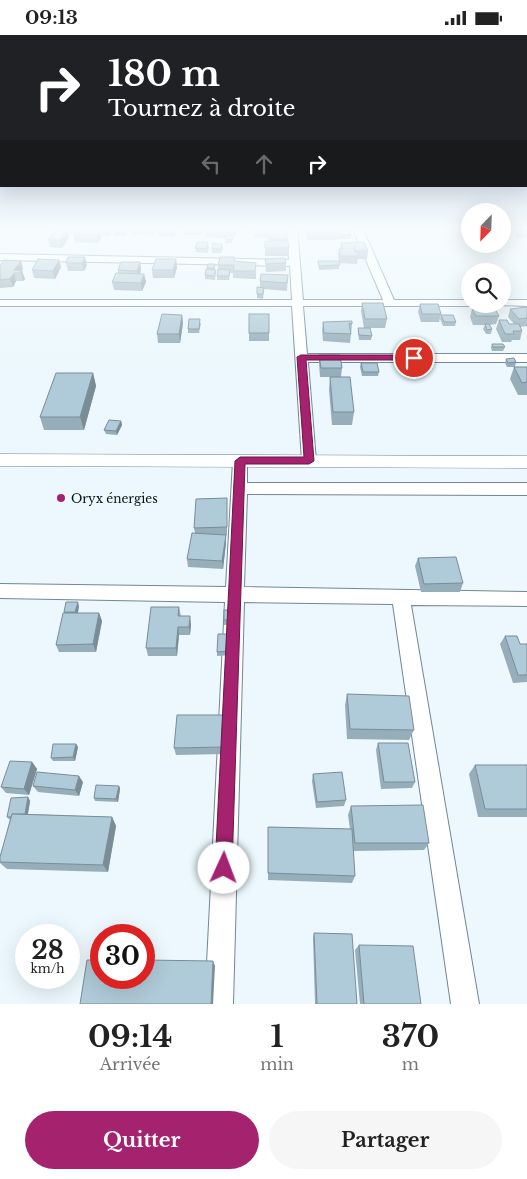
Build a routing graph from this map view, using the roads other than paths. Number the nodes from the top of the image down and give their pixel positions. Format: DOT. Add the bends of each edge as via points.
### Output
graph roads {
  1 [pos="295,272"];
  2 [pos="377,272"];
  3 [pos="0,303"];
  4 [pos="297,303"];
  5 [pos="390,303"];
  6 [pos="461,303"];
  7 [pos="511,303"];
  8 [pos="527,303"];
  9 [pos="301,357"];
  10 [pos="527,358"];
  11 [pos="0,460"];
  12 [pos="240,461"];
  13 [pos="309,461"];
  14 [pos="527,462"];
  15 [pos="239,488"];
  16 [pos="526,492"];
  17 [pos="0,591"];
  18 [pos="235,595"];
  19 [pos="401,597"];
  20 [pos="527,599"];
  21 [pos="218,1004"];
  22 [pos="465,1004"];
  1 -- 4 [label="street"];
  2 -- 5 [label="street"];
  3 -- 4 [label="street"];
  4 -- 5 [label="street"];
  4 -- 9 [label="street"];
  5 -- 6 [label="street"];
  7 -- 8 [label="street"];
  9 -- 10 [label="street"];
  9 -- 13 [label="street"];
  11 -- 12 [label="main road"];
  12 -- 13 [label="main road"];
  12 -- 15 [label="street"];
  13 -- 14 [label="main road"];
  15 -- 16 [label="street"];
  15 -- 18 [label="street"];
  17 -- 18 [label="street"];
  18 -- 19 [label="street"];
  18 -- 21 [label="street"];
  19 -- 20 [label="street"];
  19 -- 22 [label="street"];
}
